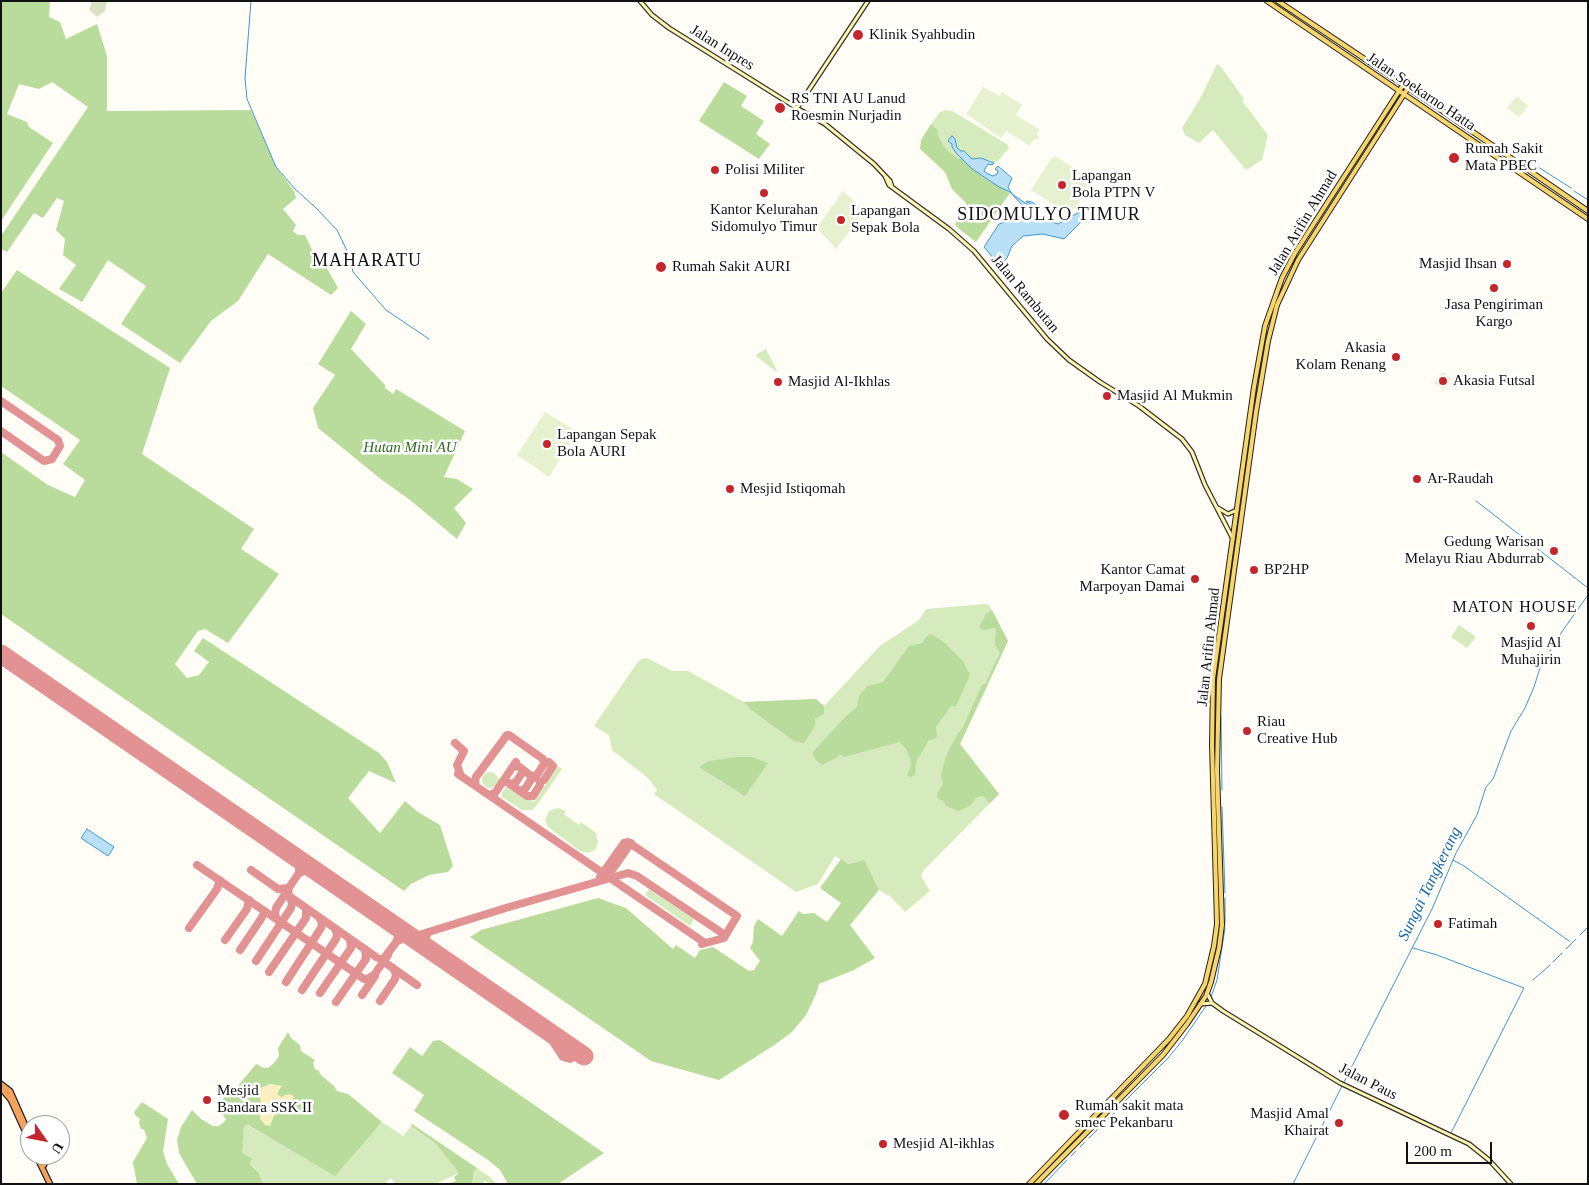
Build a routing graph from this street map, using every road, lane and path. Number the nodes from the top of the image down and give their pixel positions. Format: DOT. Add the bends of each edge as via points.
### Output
graph roads {
  1 [pos="640,1"];
  2 [pos="868,1"];
  3 [pos="1267,1"];
  4 [pos="1278,1"];
  5 [pos="1403,85"];
  6 [pos="1408,88"];
  7 [pos="1399,91"];
  8 [pos="1405,94"];
  9 [pos="1417,94"];
  10 [pos="1413,99"];
  11 [pos="797,108"];
  12 [pos="1588,211"];
  13 [pos="1588,218"];
  14 [pos="1308,232"];
  15 [pos="1313,236"];
  16 [pos="1253,412"];
  17 [pos="1218,508"];
  18 [pos="1238,510"];
  19 [pos="1234,540"];
  20 [pos="1221,621"];
  21 [pos="1226,622"];
  22 [pos="1216,822"];
  23 [pos="1207,993"];
  24 [pos="1212,1003"];
  25 [pos="1200,1004"];
  26 [pos="1148,1061"];
  27 [pos="1152,1065"];
  28 [pos="1,1084"];
  29 [pos="1,1088"];
  30 [pos="21,1115"];
  31 [pos="20,1120"];
  32 [pos="42,1165"];
  33 [pos="51,1184"];
  34 [pos="1029,1184"];
  35 [pos="1036,1184"];
  36 [pos="1511,1184"];
  1 -- 11 [label="main road, Jalan Inpres" via="669,28"];
  2 -- 11 [label="main road"];
  3 -- 7 [label="main road, Jalan Soekarno Hatta"];
  4 -- 5 [label="main road, Jalan Soekarno Hatta"];
  5 -- 6 [label="main road, Jalan Soekarno Hatta"];
  5 -- 7 [label="main road, Jalan Arifin Ahmad"];
  6 -- 8 [label="main road, Jalan Arifin Ahmad"];
  6 -- 9 [label="main road, Jalan Soekarno Hatta"];
  7 -- 8 [label="main road, Jalan Soekarno Hatta"];
  7 -- 14 [label="main road, Jalan Arifin Ahmad"];
  8 -- 10 [label="main road, Jalan Soekarno Hatta"];
  8 -- 15 [label="main road, Jalan Arifin Ahmad"];
  9 -- 10 [label="main road"];
  9 -- 12 [label="main road, Jalan Soekarno Hatta"];
  10 -- 13 [label="main road, Jalan Soekarno Hatta"];
  11 -- 17 [label="main road, Jalan Rambutan" via="830,127 874,164 889,183 974,251 1047,339 1069,360 1139,406 1182,440 1192,452"];
  14 -- 15 [label="main road"];
  14 -- 16 [label="main road, Jalan Arifin Ahmad" via="1287,268 1271,308 1259,356"];
  15 -- 16 [label="main road, Jalan Arifin Ahmad" via="1277,305"];
  16 -- 18 [label="main road, Jalan Arifin Ahmad"];
  16 -- 21 [label="main road, Jalan Arifin Ahmad"];
  17 -- 18 [label="main road" via="1228,514"];
  17 -- 19 [label="main road, Jalan Rambutan"];
  18 -- 19 [label="main road, Jalan Arifin Ahmad"];
  19 -- 20 [label="main road, Jalan Arifin Ahmad"];
  20 -- 21 [label="main road"];
  20 -- 22 [label="main road, Jalan Arifin Ahmad" via="1213,679"];
  21 -- 22 [label="main road, Jalan Arifin Ahmad" via="1218,692"];
  22 -- 23 [label="main road, Jalan Arifin Ahmad" via="1222,925"];
  22 -- 26 [label="main road, Jalan Arifin Ahmad" via="1216,924 1209,973 1187,1016"];
  23 -- 24 [label="main road, Jalan Paus"];
  23 -- 25 [label="main road, Jalan Arifin Ahmad"];
  24 -- 25 [label="main road"];
  24 -- 36 [label="main road, Jalan Paus" via="1340,1083 1469,1144"];
  25 -- 27 [label="main road, Jalan Arifin Ahmad" via="1179,1036"];
  26 -- 27 [label="main road"];
  26 -- 34 [label="main road, Jalan Arifin Ahmad"];
  27 -- 35 [label="main road, Jalan Arifin Ahmad"];
  28 -- 30 [label="highway" via="10,1091"];
  29 -- 31 [label="highway"];
  32 -- 33 [label="highway"];
}
